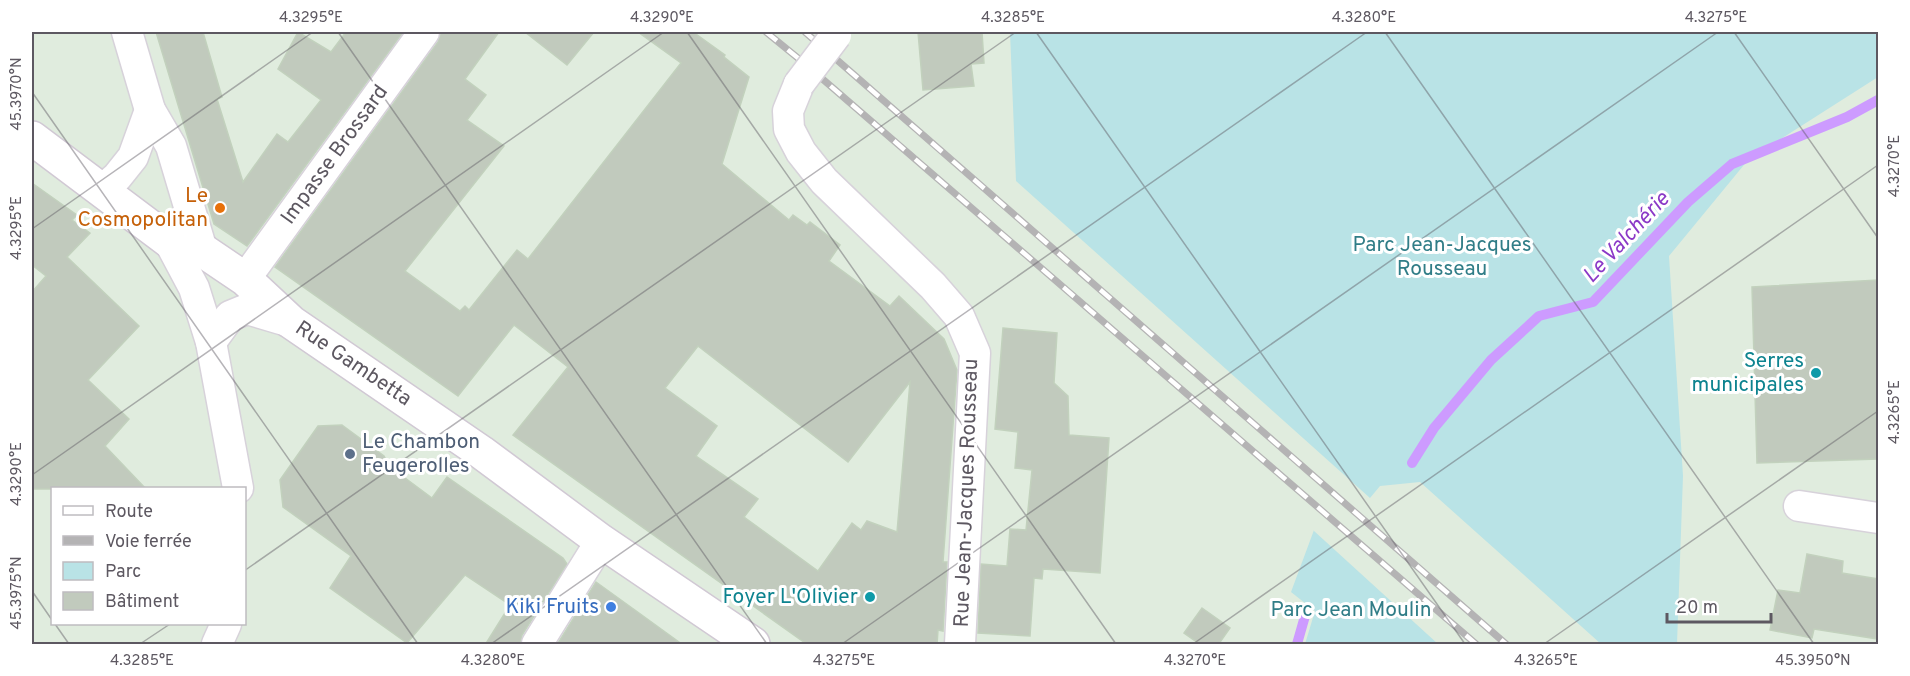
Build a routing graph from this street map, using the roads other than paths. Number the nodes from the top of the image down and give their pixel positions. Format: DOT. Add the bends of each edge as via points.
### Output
graph roads {
  1 [pos="128,32"];
  2 [pos="424,32"];
  3 [pos="837,33"];
  4 [pos="150,110"];
  5 [pos="32,138"];
  6 [pos="102,190"];
  7 [pos="170,241"];
  8 [pos="202,250"];
  9 [pos="245,279"];
  10 [pos="291,322"];
  11 [pos="211,342"];
  12 [pos="238,487"];
  13 [pos="1799,506"];
  14 [pos="1878,518"];
  15 [pos="601,541"];
  16 [pos="226,625"];
  17 [pos="217,645"];
  18 [pos="537,645"];
  19 [pos="753,645"];
  20 [pos="960,645"];
  1 -- 4 [label="street"];
  2 -- 9 [label="street, Impasse Brossard"];
  3 -- 20 [label="street, Rue Jean-Jacques Rousseau, bridge" via="799,84 788,111 789,129 824,181 959,316 975,353"];
  4 -- 6 [label="street" via="133,157"];
  4 -- 8 [label="street" via="171,146"];
  5 -- 6 [label="main road, Rue Gambetta"];
  6 -- 7 [label="main road, Rue Gambetta"];
  7 -- 8 [label="main road, Rue Gambetta"];
  7 -- 11 [label="street" via="194,288"];
  8 -- 9 [label="main road, Rue Gambetta"];
  9 -- 10 [label="main road, Rue Gambetta"];
  10 -- 11 [label="street" via="247,309 230,316"];
  10 -- 15 [label="main road, Rue Gambetta" via="481,452"];
  11 -- 12 [label="street"];
  13 -- 14 [label="street"];
  15 -- 18 [label="street"];
  15 -- 19 [label="main road, Rue Gambetta"];
  16 -- 17 [label="street"];
}
